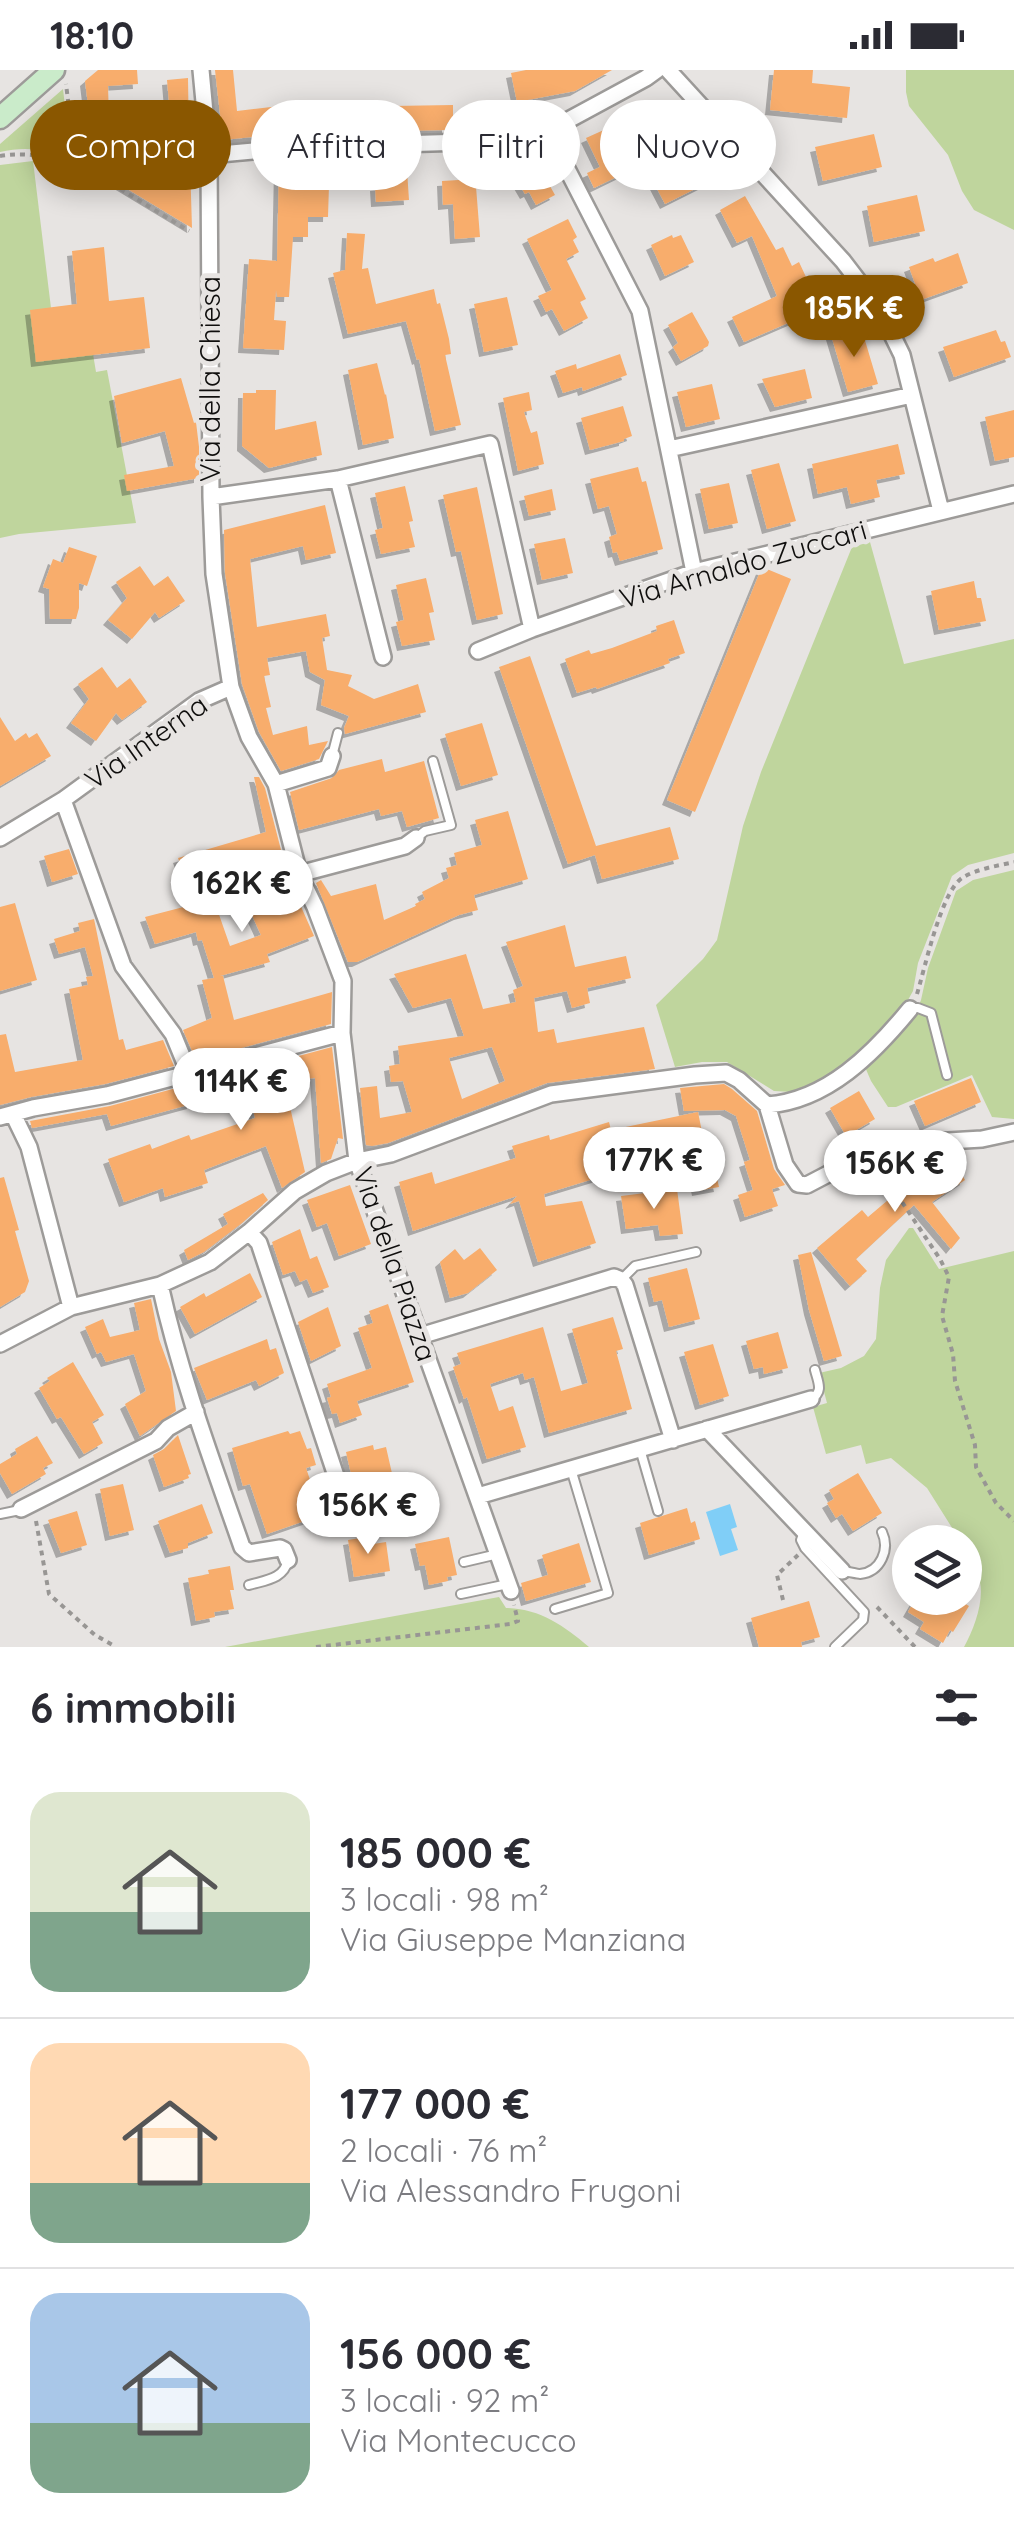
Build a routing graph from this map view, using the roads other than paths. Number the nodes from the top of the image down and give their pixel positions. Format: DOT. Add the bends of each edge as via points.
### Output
graph roads {
  1 [pos="36,70"];
  2 [pos="201,70"];
  3 [pos="657,70"];
  4 [pos="668,70"];
  5 [pos="60,75"];
  6 [pos="204,100"];
  7 [pos="0,101"];
  8 [pos="580,113"];
  9 [pos="0,118"];
  10 [pos="442,142"];
  11 [pos="231,153"];
  12 [pos="209,190"];
  13 [pos="578,190"];
  14 [pos="912,396"];
  15 [pos="669,450"];
  16 [pos="338,479"];
  17 [pos="1014,494"];
  18 [pos="211,497"];
  19 [pos="941,510"];
  20 [pos="694,572"];
  21 [pos="532,629"];
  22 [pos="478,651"];
  23 [pos="383,657"];
  24 [pos="231,687"];
  25 [pos="338,733"];
  26 [pos="332,756"];
  27 [pos="433,762"];
  28 [pos="276,784"];
  29 [pos="63,800"];
  30 [pos="0,838"];
  31 [pos="416,838"];
  32 [pos="299,874"];
  33 [pos="910,1008"];
  34 [pos="342,1032"];
  35 [pos="189,1073"];
  36 [pos="947,1076"];
  37 [pos="767,1105"];
  38 [pos="7,1116"];
  39 [pos="1014,1132"];
  40 [pos="357,1161"];
  41 [pos="249,1232"];
  42 [pos="696,1252"];
  43 [pos="622,1280"];
  44 [pos="160,1285"];
  45 [pos="71,1306"];
  46 [pos="420,1336"];
  47 [pos="0,1344"];
  48 [pos="814,1370"];
  49 [pos="811,1399"];
  50 [pos="196,1412"];
  51 [pos="707,1429"];
  52 [pos="673,1440"];
  53 [pos="640,1449"];
  54 [pos="572,1469"];
  55 [pos="478,1496"];
  56 [pos="345,1503"];
  57 [pos="27,1509"];
  58 [pos="658,1511"];
  59 [pos="0,1514"];
  60 [pos="882,1532"];
  61 [pos="804,1540"];
  62 [pos="498,1554"];
  63 [pos="288,1560"];
  64 [pos="464,1562"];
  65 [pos="842,1571"];
  66 [pos="249,1585"];
  67 [pos="509,1587"];
  68 [pos="461,1594"];
  69 [pos="554,1608"];
  70 [pos="835,1647"];
  1 -- 7 [label="street"];
  2 -- 6 [label="street, Via della Chiesa"];
  3 -- 8 [label="street"];
  4 -- 14 [label="street" via="879,308 902,355"];
  5 -- 9 [label="street"];
  10 -- 11 [label="street"];
  12 -- 18 [label="street, Via della Chiesa"];
  13 -- 15 [label="street" via="640,311"];
  14 -- 15 [label="street"];
  14 -- 19 [label="street"];
  15 -- 20 [label="street"];
  16 -- 18 [label="street"];
  16 -- 21 [label="street" via="490,444"];
  16 -- 23 [label="street"];
  17 -- 19 [label="street, Via Arnaldo Zuccari"];
  18 -- 24 [label="street, Via della Chiesa" via="214,574"];
  19 -- 20 [label="street, Via Arnaldo Zuccari"];
  20 -- 21 [label="street, Via Arnaldo Zuccari"];
  21 -- 22 [label="street, Via Arnaldo Zuccari"];
  24 -- 28 [label="street, Via della Piazza"];
  24 -- 29 [label="street, Via Interna" via="199,701"];
  25 -- 26 [label="lane"];
  26 -- 28 [label="street" via="328,768"];
  27 -- 31 [label="lane" via="451,825"];
  28 -- 32 [label="street, Via della Piazza"];
  29 -- 30 [label="street, Via Interna"];
  29 -- 35 [label="street, Via Interna" via="123,966 173,1034"];
  31 -- 32 [label="street"];
  32 -- 34 [label="street, Via della Piazza" via="342,981"];
  33 -- 36 [label="lane" via="931,1013"];
  33 -- 37 [label="street" via="886,1038 820,1091"];
  34 -- 35 [label="street"];
  34 -- 40 [label="street, Via della Piazza"];
  35 -- 38 [label="street"];
  37 -- 39 [label="street" via="784,1165 798,1184 808,1186 872,1151"];
  37 -- 40 [label="street" via="739,1080 713,1073 551,1094"];
  38 -- 45 [label="street" via="29,1147"];
  40 -- 41 [label="street" via="294,1190"];
  40 -- 46 [label="street, Via della Piazza"];
  41 -- 44 [label="street" via="210,1262"];
  41 -- 56 [label="street" via="259,1243"];
  42 -- 43 [label="lane" via="635,1266"];
  43 -- 46 [label="street" via="614,1277"];
  43 -- 52 [label="street"];
  44 -- 45 [label="street"];
  44 -- 50 [label="street"];
  45 -- 47 [label="street"];
  46 -- 55 [label="street, Via della Piazza"];
  48 -- 49 [label="lane" via="820,1392"];
  49 -- 51 [label="street"];
  50 -- 57 [label="street" via="156,1441"];
  50 -- 63 [label="street" via="242,1547 248,1554 280,1548"];
  51 -- 52 [label="street"];
  51 -- 61 [label="street"];
  52 -- 53 [label="street"];
  53 -- 54 [label="street"];
  53 -- 58 [label="lane"];
  54 -- 55 [label="street"];
  54 -- 69 [label="lane" via="608,1593"];
  55 -- 62 [label="street, Via della Piazza"];
  57 -- 59 [label="lane"];
  60 -- 65 [label="lane" via="887,1547 879,1562 859,1574"];
  61 -- 65 [label="street"];
  61 -- 70 [label="lane" via="864,1612"];
  62 -- 64 [label="lane"];
  62 -- 67 [label="street, Via della Piazza"];
  63 -- 66 [label="lane" via="279,1576"];
  67 -- 68 [label="lane"];
}
